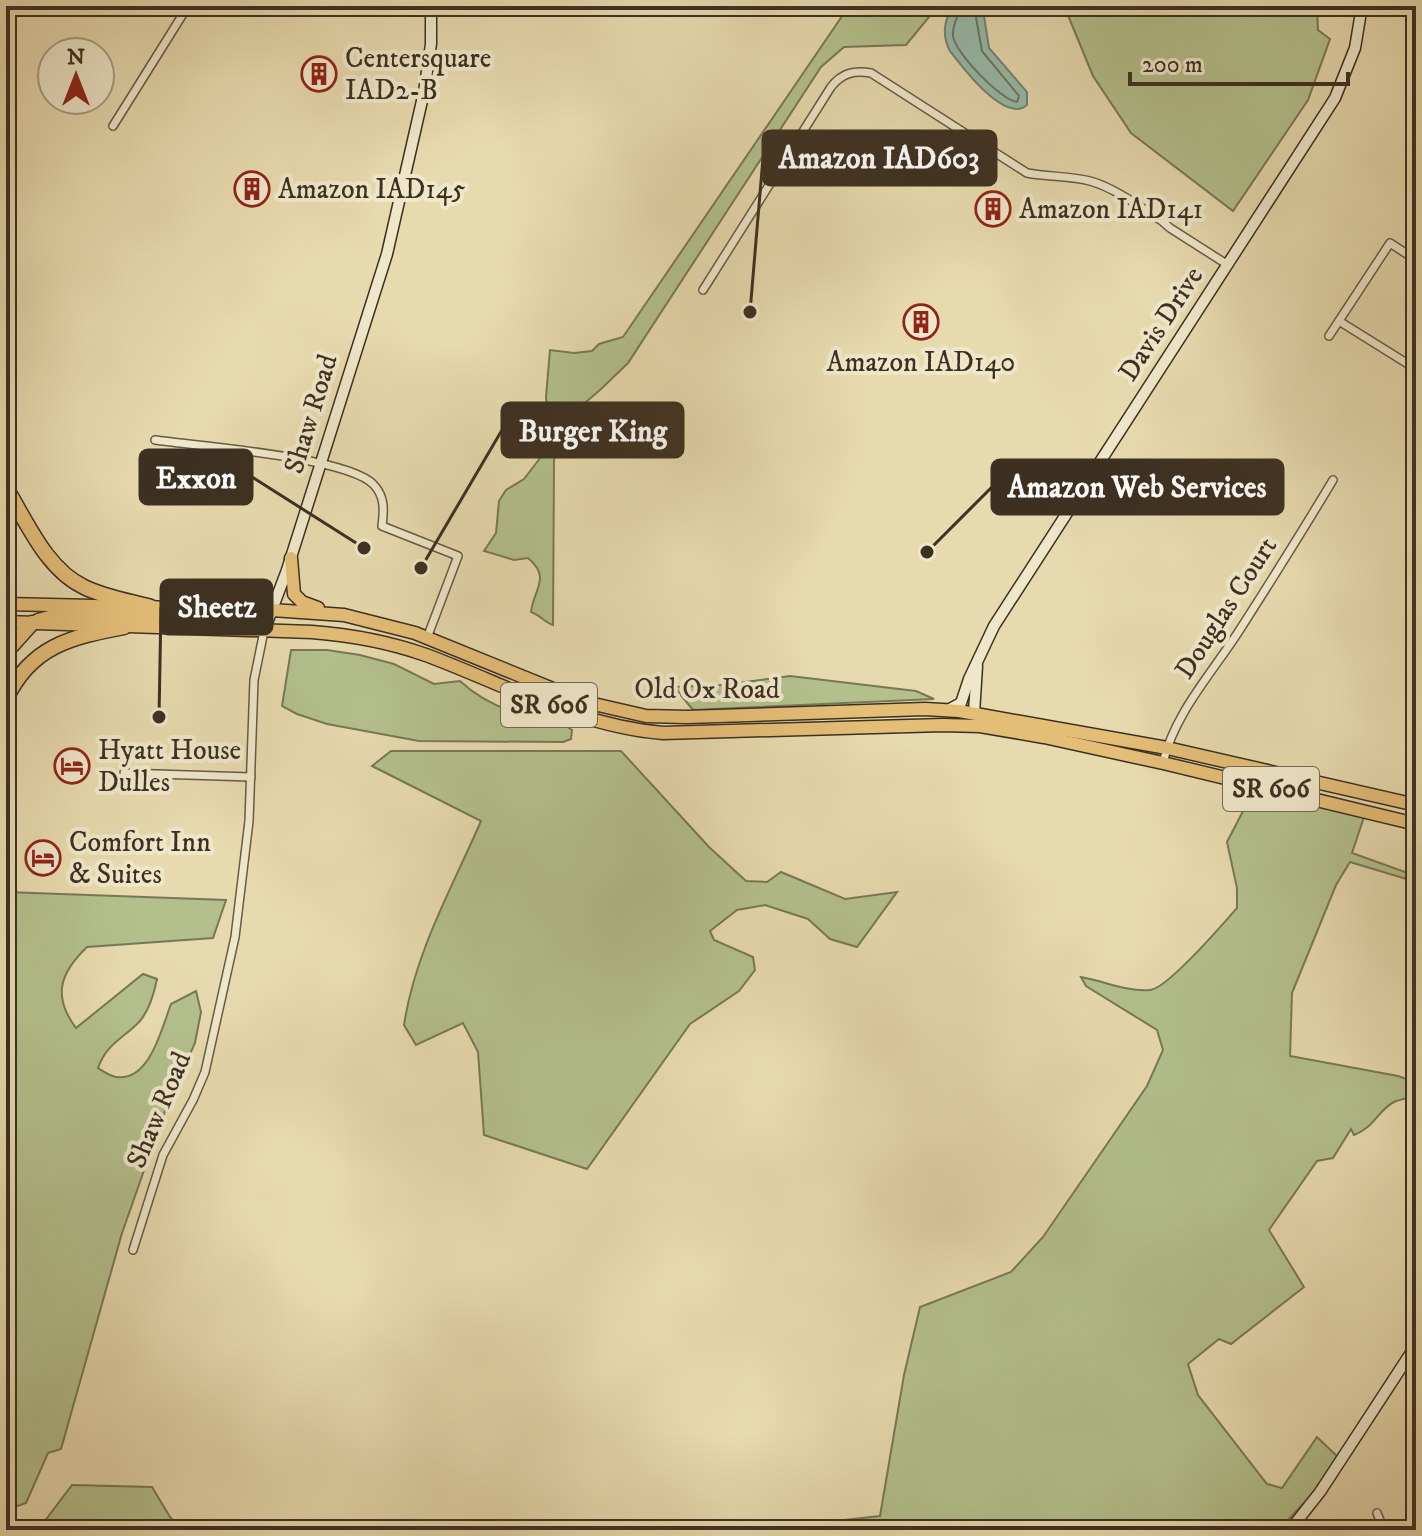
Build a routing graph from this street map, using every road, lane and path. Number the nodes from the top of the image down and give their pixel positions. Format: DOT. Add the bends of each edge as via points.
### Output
graph roads {
  1 [pos="188,6"];
  2 [pos="431,6"];
  3 [pos="1362,6"];
  4 [pos="113,126"];
  5 [pos="1416,260"];
  6 [pos="1228,265"];
  7 [pos="703,290"];
  8 [pos="1339,321"];
  9 [pos="1329,336"];
  10 [pos="1416,369"];
  11 [pos="155,440"];
  12 [pos="321,465"];
  13 [pos="1333,480"];
  14 [pos="6,488"];
  15 [pos="291,558"];
  16 [pos="6,604"];
  17 [pos="151,607"];
  18 [pos="272,610"];
  19 [pos="336,614"];
  20 [pos="6,622"];
  21 [pos="32,623"];
  22 [pos="124,627"];
  23 [pos="264,631"];
  24 [pos="427,638"];
  25 [pos="6,652"];
  26 [pos="977,660"];
  27 [pos="6,699"];
  28 [pos="947,709"];
  29 [pos="974,713"];
  30 [pos="952,725"];
  31 [pos="1167,748"];
  32 [pos="1163,763"];
  33 [pos="124,773"];
  34 [pos="251,777"];
  35 [pos="1416,805"];
  36 [pos="1416,824"];
  37 [pos="133,1250"];
  38 [pos="1416,1345"];
  39 [pos="1377,1513"];
  40 [pos="1290,1530"];
  41 [pos="1384,1530"];
  1 -- 4 [label="street"];
  2 -- 12 [label="street, Shaw Road" via="424,92 399,208"];
  3 -- 6 [label="street, Davis Drive" via="1343,81"];
  5 -- 8 [label="street" via="1390,243"];
  6 -- 7 [label="street" via="1102,185 1027,173 871,73 857,72 842,75 831,87"];
  6 -- 26 [label="street, Davis Drive"];
  8 -- 9 [label="street"];
  8 -- 10 [label="street"];
  11 -- 12 [label="street" via="274,453"];
  12 -- 15 [label="street, Shaw Road"];
  12 -- 24 [label="street" via="373,483 382,496 382,526 458,556"];
  13 -- 31 [label="street, Douglas Court" via="1187,708"];
  14 -- 17 [label="highway" via="42,548 73,581"];
  15 -- 18 [label="street, Shaw Road"];
  15 -- 19 [label="main road" via="295,596"];
  16 -- 17 [label="main road, Old Ox Road / SR 606"];
  17 -- 18 [label="main road, Old Ox Road / SR 606"];
  18 -- 19 [label="main road, Old Ox Road / SR 606"];
  18 -- 21 [label="main road" via="247,618 64,613"];
  18 -- 23 [label="street, Shaw Road"];
  19 -- 24 [label="main road, Old Ox Road / SR 606"];
  20 -- 21 [label="main road, Old Ox Road / SR 606"];
  21 -- 22 [label="main road, Old Ox Road / SR 606"];
  21 -- 25 [label="highway"];
  22 -- 23 [label="main road, Old Ox Road / SR 606"];
  22 -- 27 [label="highway" via="48,649 22,672"];
  23 -- 30 [label="main road, Old Ox Road / SR 606" via="341,635 398,647 559,709 636,731"];
  23 -- 34 [label="street, Shaw Road" via="254,680"];
  24 -- 28 [label="main road, Old Ox Road / SR 606" via="585,702 646,716"];
  26 -- 28 [label="street, Davis Drive" via="961,703"];
  26 -- 29 [label="street, Davis Drive"];
  28 -- 29 [label="main road, Old Ox Road / SR 606"];
  29 -- 30 [label="main road"];
  29 -- 31 [label="main road, Old Ox Road / SR 606"];
  30 -- 32 [label="main road, Old Ox Road / SR 606" via="1009,730"];
  31 -- 32 [label="street, Douglas Court"];
  31 -- 35 [label="main road, Old Ox Road / SR 606"];
  32 -- 36 [label="main road, Old Ox Road / SR 606"];
  33 -- 34 [label="street"];
  34 -- 37 [label="street, Shaw Road" via="240,903 205,1072 163,1155"];
  38 -- 40 [label="street"];
  39 -- 41 [label="street"];
}
